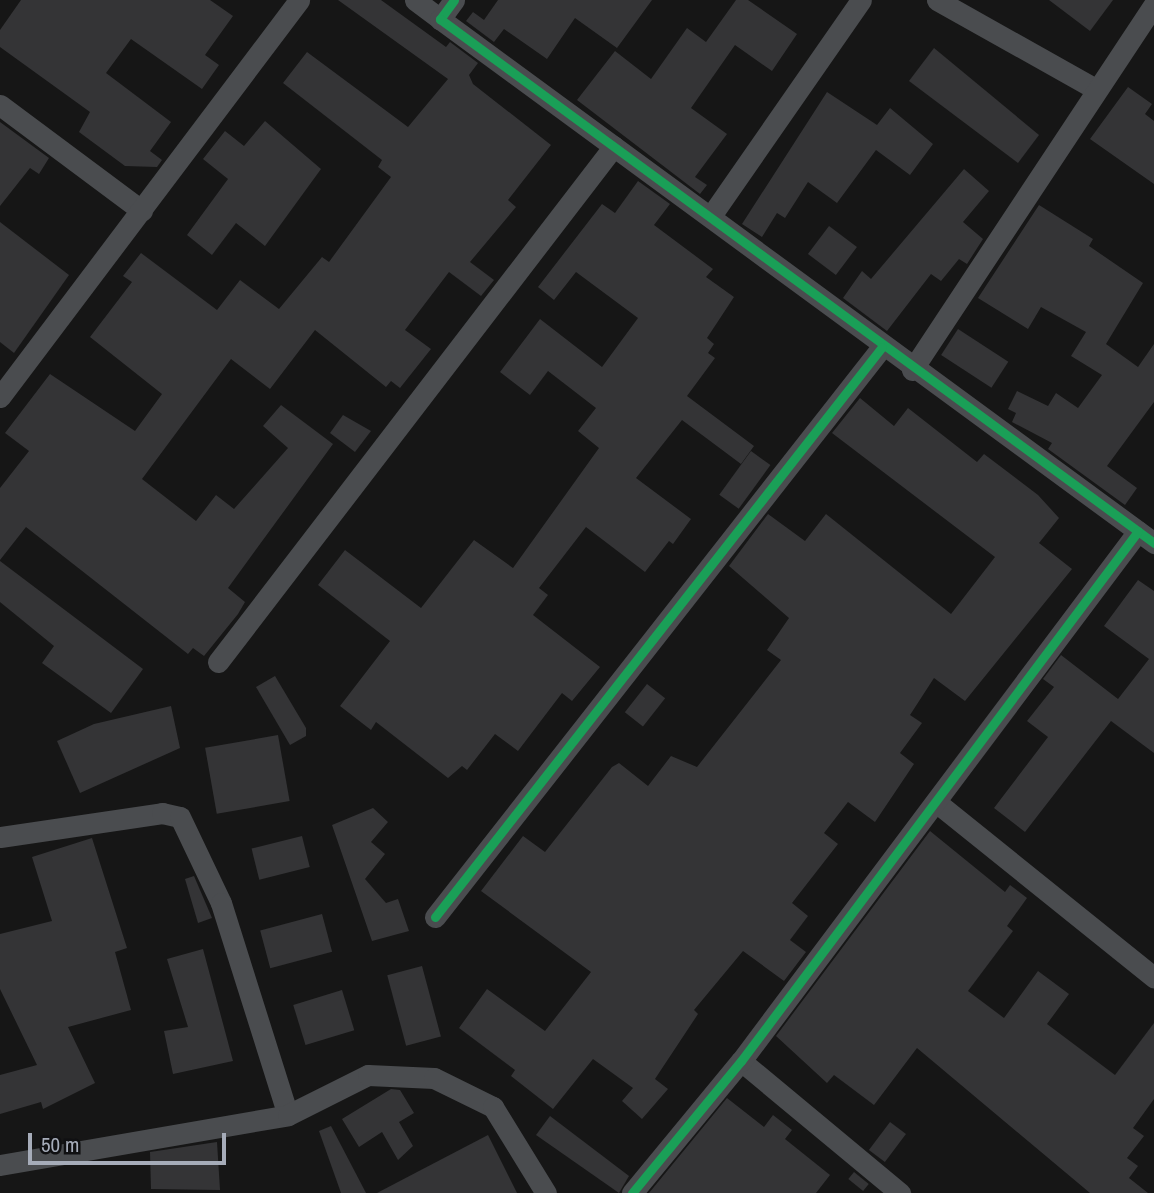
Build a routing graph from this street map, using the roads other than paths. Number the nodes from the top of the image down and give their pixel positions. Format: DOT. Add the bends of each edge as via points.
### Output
graph roads {
  1 [pos="299,0"];
  2 [pos="415,0"];
  3 [pos="454,0"];
  4 [pos="861,0"];
  5 [pos="937,0"];
  6 [pos="1154,5"];
  7 [pos="440,19"];
  8 [pos="1094,88"];
  9 [pos="0,105"];
  10 [pos="614,146"];
  11 [pos="142,211"];
  12 [pos="713,213"];
  13 [pos="882,347"];
  14 [pos="912,370"];
  15 [pos="0,397"];
  16 [pos="1146,537"];
  17 [pos="218,662"];
  18 [pos="936,802"];
  19 [pos="0,837"];
  20 [pos="435,917"];
  21 [pos="1154,977"];
  22 [pos="741,1061"];
  23 [pos="288,1115"];
  24 [pos="0,1166"];
  25 [pos="546,1193"];
  26 [pos="632,1193"];
  27 [pos="900,1193"];
  1 -- 11 [label="street"];
  2 -- 7 [label="street"];
  3 -- 7 [label="street"];
  4 -- 12 [label="street"];
  5 -- 8 [label="street"];
  6 -- 8 [label="street"];
  7 -- 10 [label="street"];
  8 -- 14 [label="street"];
  9 -- 11 [label="street"];
  10 -- 12 [label="street"];
  10 -- 17 [label="street"];
  11 -- 15 [label="street"];
  12 -- 13 [label="street"];
  13 -- 14 [label="street"];
  13 -- 20 [label="street"];
  14 -- 16 [label="street"];
  16 -- 18 [label="street"];
  18 -- 21 [label="street"];
  18 -- 22 [label="street"];
  19 -- 23 [label="street" via="162,813 180,817 221,903"];
  22 -- 26 [label="street"];
  22 -- 27 [label="street"];
  23 -- 24 [label="street"];
  23 -- 25 [label="street" via="368,1075 434,1078 493,1107"];
}
